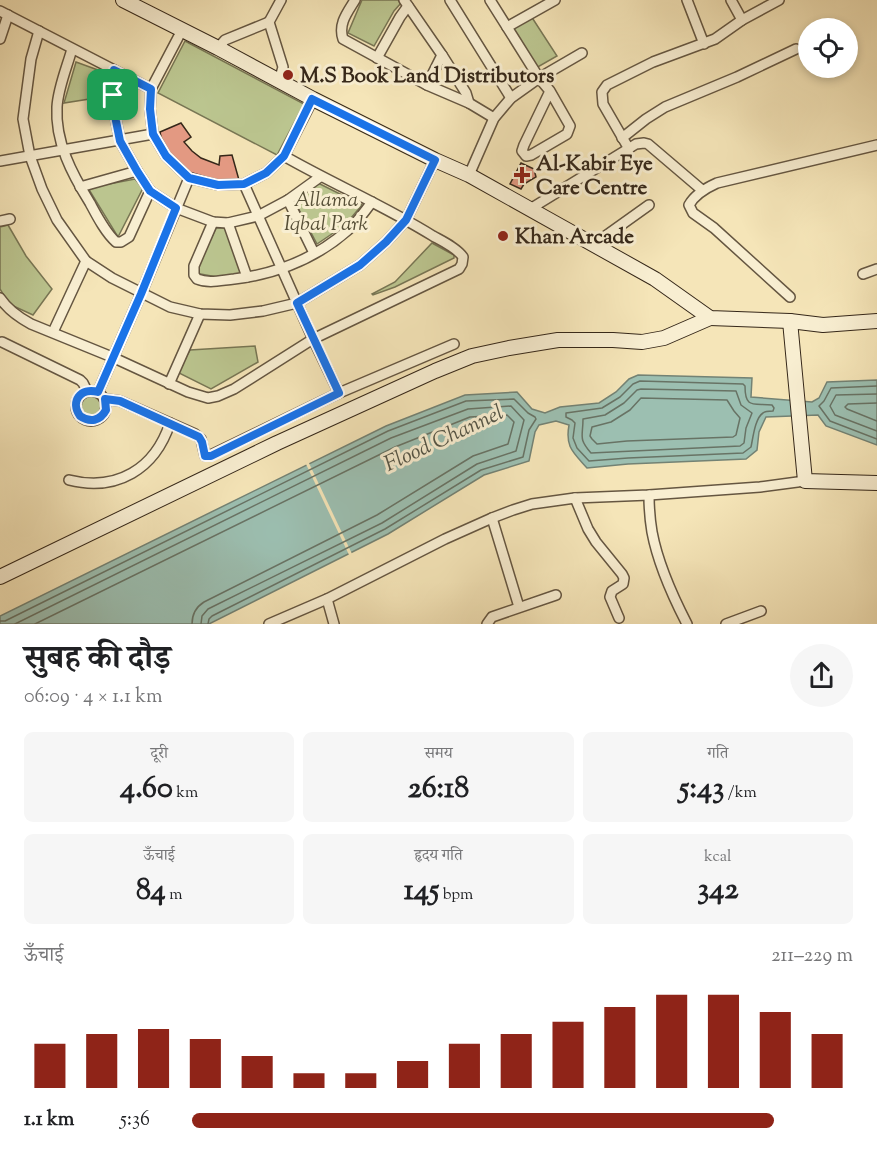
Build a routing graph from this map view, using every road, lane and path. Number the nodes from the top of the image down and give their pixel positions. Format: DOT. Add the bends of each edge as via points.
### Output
graph roads {
  1 [pos="123,0"];
  2 [pos="281,0"];
  3 [pos="354,0"];
  4 [pos="450,0"];
  5 [pos="490,0"];
  6 [pos="555,0"];
  7 [pos="687,0"];
  8 [pos="731,0"];
  9 [pos="779,0"];
  10 [pos="406,3"];
  11 [pos="4,13"];
  12 [pos="742,20"];
  13 [pos="269,22"];
  14 [pos="507,27"];
  15 [pos="182,30"];
  16 [pos="39,31"];
  17 [pos="0,39"];
  18 [pos="704,44"];
  19 [pos="218,48"];
  20 [pos="72,49"];
  21 [pos="796,49"];
  22 [pos="582,53"];
  23 [pos="442,55"];
  24 [pos="377,58"];
  25 [pos="114,70"];
  26 [pos="539,78"];
  27 [pos="279,82"];
  28 [pos="427,85"];
  29 [pos="151,89"];
  30 [pos="550,91"];
  31 [pos="511,98"];
  32 [pos="312,99"];
  33 [pos="469,103"];
  34 [pos="494,118"];
  35 [pos="153,134"];
  36 [pos="622,138"];
  37 [pos="120,141"];
  38 [pos="877,145"];
  39 [pos="629,149"];
  40 [pos="62,150"];
  41 [pos="30,156"];
  42 [pos="284,156"];
  43 [pos="435,160"];
  44 [pos="0,161"];
  45 [pos="137,171"];
  46 [pos="469,175"];
  47 [pos="320,177"];
  48 [pos="189,178"];
  49 [pos="244,184"];
  50 [pos="80,187"];
  51 [pos="702,190"];
  52 [pos="150,191"];
  53 [pos="288,200"];
  54 [pos="372,202"];
  55 [pos="649,205"];
  56 [pos="176,208"];
  57 [pos="530,210"];
  58 [pos="258,216"];
  59 [pos="406,220"];
  60 [pos="213,222"];
  61 [pos="228,224"];
  62 [pos="593,244"];
  63 [pos="314,253"];
  64 [pos="86,261"];
  65 [pos="282,269"];
  66 [pos="877,269"];
  67 [pos="863,273"];
  68 [pos="247,277"];
  69 [pos="141,294"];
  70 [pos="790,297"];
  71 [pos="0,298"];
  72 [pos="297,303"];
  73 [pos="201,314"];
  74 [pos="710,318"];
  75 [pos="790,321"];
  76 [pos="877,321"];
  77 [pos="53,332"];
  78 [pos="313,339"];
  79 [pos="2,342"];
  80 [pos="454,344"];
  81 [pos="112,357"];
  82 [pos="169,384"];
  83 [pos="87,391"];
  84 [pos="98,392"];
  85 [pos="339,393"];
  86 [pos="105,399"];
  87 [pos="170,423"];
  88 [pos="804,475"];
  89 [pos="69,480"];
  90 [pos="877,483"];
  91 [pos="649,495"];
  92 [pos="575,498"];
  93 [pos="492,518"];
  94 [pos="0,577"];
  95 [pos="556,595"];
  96 [pos="327,599"];
  97 [pos="519,607"];
  98 [pos="760,611"];
  99 [pos="619,618"];
  100 [pos="269,624"];
  101 [pos="334,624"];
  102 [pos="487,624"];
  103 [pos="687,624"];
  104 [pos="726,624"];
  1 -- 15 [label="main road"];
  2 -- 13 [label="street"];
  3 -- 24 [label="street" via="342,22 343,39"];
  4 -- 31 [label="street"];
  5 -- 14 [label="street"];
  6 -- 14 [label="street"];
  7 -- 18 [label="street"];
  8 -- 12 [label="street"];
  9 -- 12 [label="street"];
  10 -- 23 [label="street"];
  10 -- 24 [label="street"];
  11 -- 16 [label="street"];
  11 -- 17 [label="street"];
  12 -- 18 [label="street"];
  13 -- 19 [label="street" via="225,40"];
  13 -- 27 [label="street" via="283,67"];
  14 -- 26 [label="street"];
  15 -- 19 [label="main road"];
  15 -- 29 [label="street"];
  16 -- 20 [label="street"];
  16 -- 41 [label="street" via="24,107"];
  18 -- 36 [label="street" via="653,62 603,88 603,105"];
  19 -- 27 [label="main road"];
  20 -- 25 [label="street"];
  20 -- 40 [label="street" via="57,107"];
  21 -- 36 [label="street" via="665,107"];
  22 -- 26 [label="street"];
  23 -- 28 [label="street"];
  23 -- 33 [label="street"];
  24 -- 28 [label="street"];
  25 -- 29 [label="street"];
  25 -- 37 [label="street" via="113,95"];
  26 -- 30 [label="street"];
  26 -- 31 [label="street"];
  27 -- 32 [label="main road"];
  28 -- 33 [label="street"];
  29 -- 35 [label="street"];
  30 -- 30 [label="street" via="522,149 525,156 567,134 569,129"];
  31 -- 34 [label="street"];
  32 -- 42 [label="street"];
  32 -- 43 [label="main road"];
  33 -- 34 [label="street"];
  34 -- 46 [label="street"];
  35 -- 37 [label="street"];
  35 -- 48 [label="street" via="166,156"];
  36 -- 39 [label="street"];
  37 -- 40 [label="street"];
  37 -- 45 [label="street"];
  38 -- 51 [label="street" via="717,183"];
  39 -- 51 [label="street" via="640,143 648,144"];
  39 -- 57 [label="street"];
  40 -- 41 [label="street"];
  40 -- 50 [label="street"];
  41 -- 44 [label="street"];
  41 -- 64 [label="street" via="57,220"];
  42 -- 47 [label="street"];
  42 -- 49 [label="street" via="266,173"];
  43 -- 46 [label="main road"];
  43 -- 59 [label="street"];
  45 -- 50 [label="street"];
  45 -- 52 [label="street"];
  46 -- 57 [label="main road"];
  47 -- 53 [label="street"];
  47 -- 54 [label="street"];
  48 -- 49 [label="street" via="218,185"];
  48 -- 56 [label="street"];
  49 -- 58 [label="street"];
  50 -- 52 [label="street" via="112,239 118,242 129,237"];
  51 -- 70 [label="street" via="690,203 693,213"];
  52 -- 56 [label="street"];
  53 -- 58 [label="street"];
  53 -- 63 [label="street"];
  54 -- 59 [label="street"];
  54 -- 63 [label="street" via="349,230"];
  55 -- 62 [label="street"];
  56 -- 60 [label="street"];
  56 -- 69 [label="street"];
  57 -- 62 [label="main road"];
  58 -- 61 [label="street"];
  58 -- 65 [label="street"];
  59 -- 72 [label="street" via="360,265"];
  59 -- 78 [label="street" via="461,254 459,269"];
  60 -- 61 [label="street"];
  60 -- 68 [label="street" via="196,262 195,275 208,282"];
  61 -- 68 [label="street"];
  62 -- 74 [label="main road" via="655,279"];
  63 -- 65 [label="street"];
  64 -- 69 [label="street"];
  64 -- 77 [label="street"];
  65 -- 68 [label="street"];
  65 -- 72 [label="street"];
  66 -- 67 [label="street"];
  69 -- 73 [label="street" via="170,307"];
  69 -- 81 [label="street"];
  71 -- 77 [label="street" via="18,317"];
  72 -- 73 [label="street" via="230,315"];
  72 -- 78 [label="street"];
  73 -- 82 [label="street"];
  74 -- 75 [label="main road"];
  74 -- 94 [label="main road" via="664,338 642,342 558,340 472,356 277,443"];
  75 -- 76 [label="main road" via="823,326"];
  75 -- 88 [label="main road"];
  77 -- 81 [label="street"];
  78 -- 82 [label="street" via="218,396 207,398"];
  78 -- 85 [label="street"];
  79 -- 83 [label="street" via="80,380"];
  80 -- 85 [label="street"];
  81 -- 82 [label="street"];
  81 -- 84 [label="street"];
  83 -- 84 [label="street"];
  83 -- 86 [label="street" via="78,397 76,407 85,419 100,418 106,410"];
  84 -- 86 [label="street"];
  85 -- 87 [label="street" via="209,456 205,456 199,437"];
  86 -- 87 [label="street" via="120,401"];
  87 -- 89 [label="street" via="156,452 136,471 99,483"];
  88 -- 90 [label="main road"];
  88 -- 91 [label="street" via="760,487"];
  91 -- 92 [label="street"];
  91 -- 103 [label="street" via="658,557"];
  92 -- 93 [label="street" via="532,504"];
  92 -- 99 [label="street" via="588,529 624,578 610,597"];
  93 -- 96 [label="street"];
  93 -- 97 [label="street"];
  95 -- 97 [label="street"];
  96 -- 100 [label="street"];
  96 -- 101 [label="street"];
  97 -- 102 [label="street" via="492,617"];
  98 -- 104 [label="street"];
}
